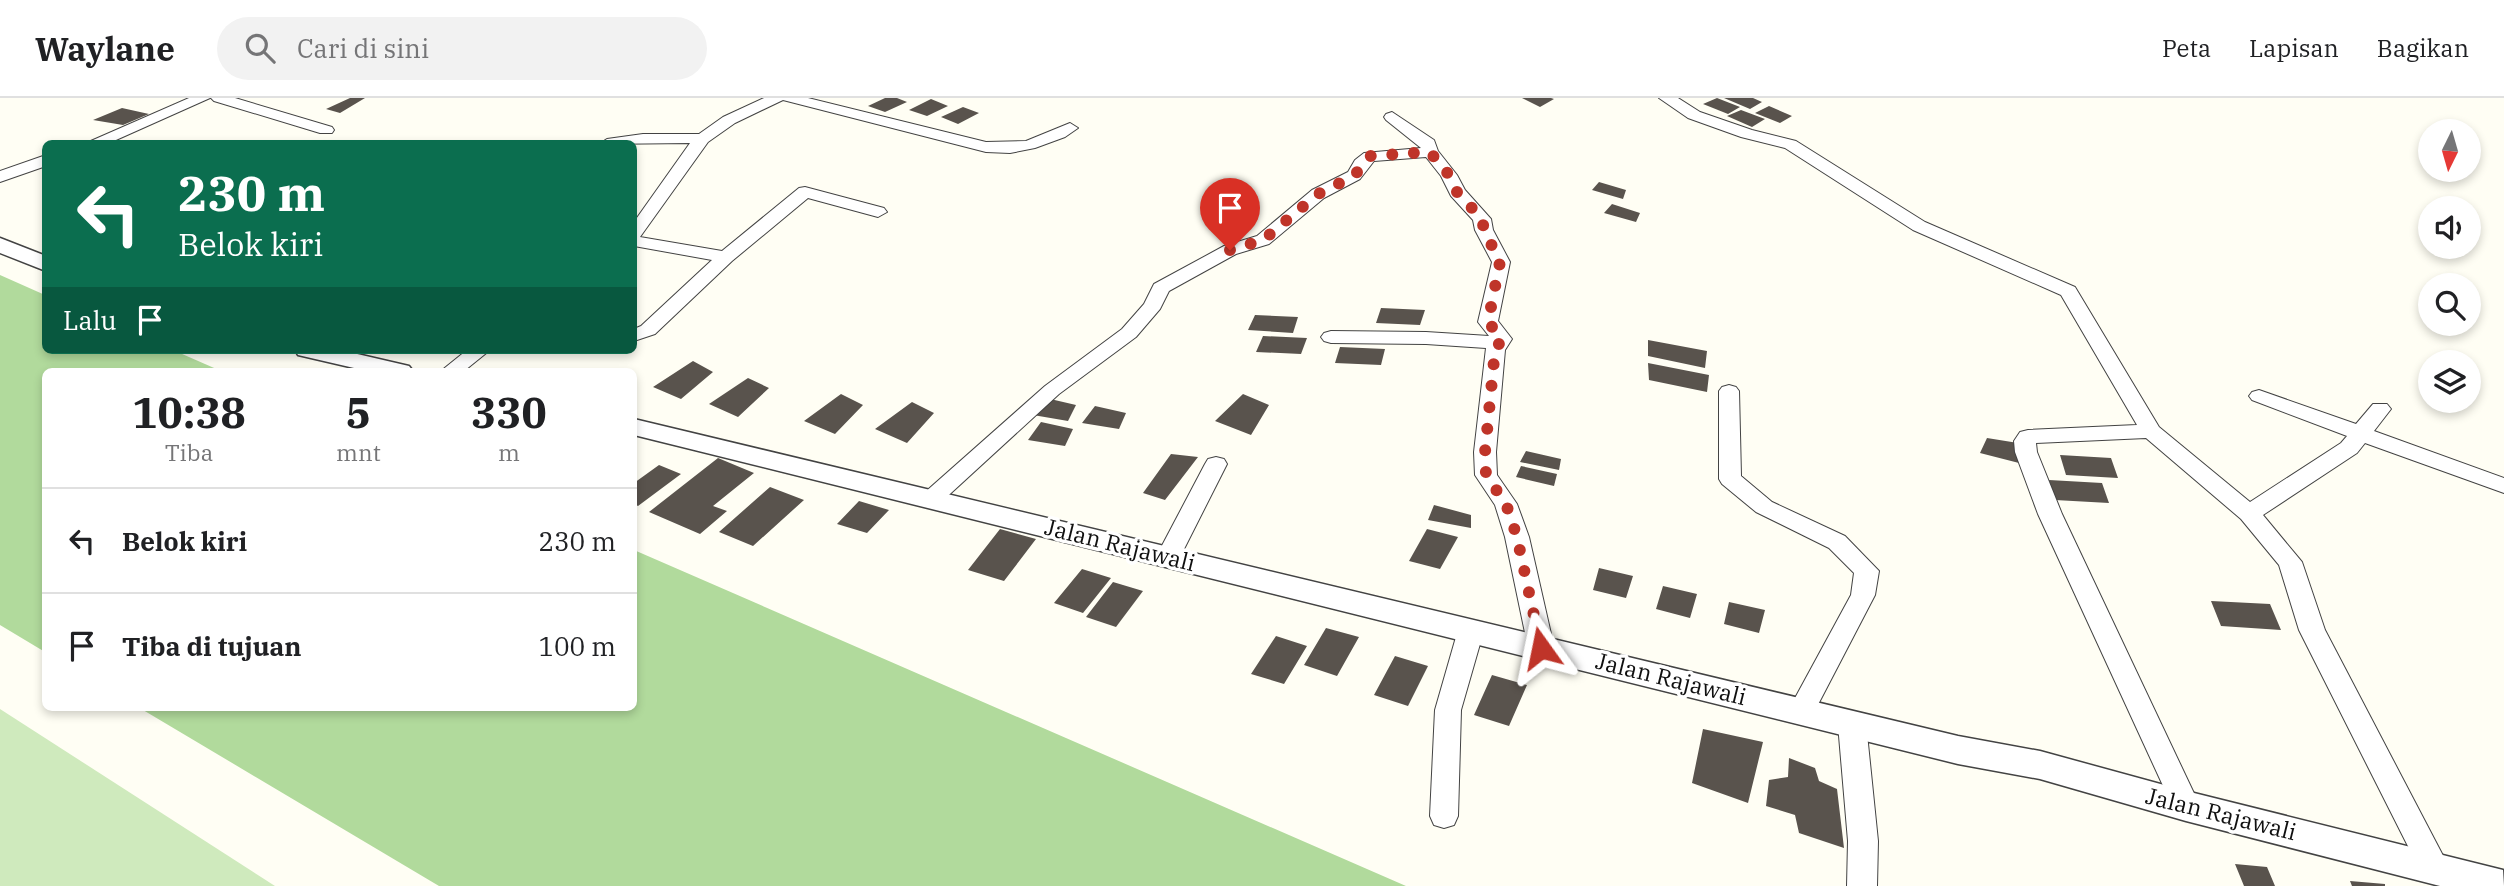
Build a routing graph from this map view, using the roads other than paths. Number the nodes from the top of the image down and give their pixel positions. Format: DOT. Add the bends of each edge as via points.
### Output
graph roads {
  1 [pos="202,98"];
  2 [pos="219,98"];
  3 [pos="777,98"];
  4 [pos="789,98"];
  5 [pos="1667,98"];
  6 [pos="1392,117"];
  7 [pos="1070,128"];
  8 [pos="326,130"];
  9 [pos="702,139"];
  10 [pos="102,140"];
  11 [pos="634,140"];
  12 [pos="1430,152"];
  13 [pos="42,161"];
  14 [pos="0,177"];
  15 [pos="877,212"];
  16 [pos="637,229"];
  17 [pos="637,242"];
  18 [pos="0,245"];
  19 [pos="726,257"];
  20 [pos="42,262"];
  21 [pos="637,334"];
  22 [pos="1331,337"];
  23 [pos="1499,344"];
  24 [pos="325,354"];
  25 [pos="474,354"];
  26 [pos="387,368"];
  27 [pos="455,368"];
  28 [pos="1729,391"];
  29 [pos="2259,396"];
  30 [pos="2380,409"];
  31 [pos="637,428"];
  32 [pos="2151,431"];
  33 [pos="2360,435"];
  34 [pos="1216,464"];
  35 [pos="2504,486"];
  36 [pos="931,499"];
  37 [pos="2249,514"];
  38 [pos="1168,557"];
  39 [pos="1471,631"];
  40 [pos="1541,648"];
  41 [pos="1801,711"];
  42 [pos="1852,724"];
  43 [pos="2186,806"];
  44 [pos="1444,816"];
  45 [pos="2435,869"];
  46 [pos="1862,886"];
  47 [pos="2503,886"];
  1 -- 10 [label="street"];
  2 -- 8 [label="street"];
  3 -- 9 [label="street" via="729,120"];
  4 -- 7 [label="street" via="986,147 1032,145"];
  5 -- 32 [label="street" via="1694,115 1790,144 1919,226 2064,288"];
  6 -- 12 [label="street" via="1428,143"];
  9 -- 11 [label="street"];
  9 -- 16 [label="street"];
  12 -- 23 [label="street" via="1482,219 1500,262 1488,322 1502,339"];
  12 -- 36 [label="street" via="1370,156 1354,176 1318,194 1263,240 1230,250 1161,288 1137,327 1053,389"];
  13 -- 14 [label="street"];
  15 -- 19 [label="street" via="805,192"];
  17 -- 19 [label="street"];
  18 -- 20 [label="street"];
  19 -- 21 [label="street" via="648,330"];
  22 -- 23 [label="street"];
  23 -- 40 [label="street" via="1486,475 1506,504 1517,537"];
  24 -- 26 [label="street"];
  25 -- 27 [label="street"];
  28 -- 41 [label="street" via="1730,479 1765,507 1837,542 1867,570 1863,595"];
  29 -- 33 [label="street"];
  30 -- 33 [label="street"];
  31 -- 36 [label="street, Jalan Rajawali"];
  32 -- 37 [label="street"];
  32 -- 43 [label="street" via="2028,437 2026,452 2050,514"];
  33 -- 35 [label="street"];
  33 -- 37 [label="street" via="2349,449"];
  34 -- 38 [label="street"];
  36 -- 38 [label="street, Jalan Rajawali"];
  37 -- 45 [label="street" via="2290,562 2312,630"];
  38 -- 39 [label="street, Jalan Rajawali"];
  39 -- 40 [label="street, Jalan Rajawali"];
  39 -- 44 [label="street" via="1448,710"];
  40 -- 41 [label="street, Jalan Rajawali"];
  41 -- 42 [label="street, Jalan Rajawali"];
  42 -- 43 [label="street, Jalan Rajawali" via="2040,765"];
  42 -- 46 [label="street" via="1863,841"];
  43 -- 45 [label="street, Jalan Rajawali"];
  45 -- 47 [label="street, Jalan Rajawali"];
}
